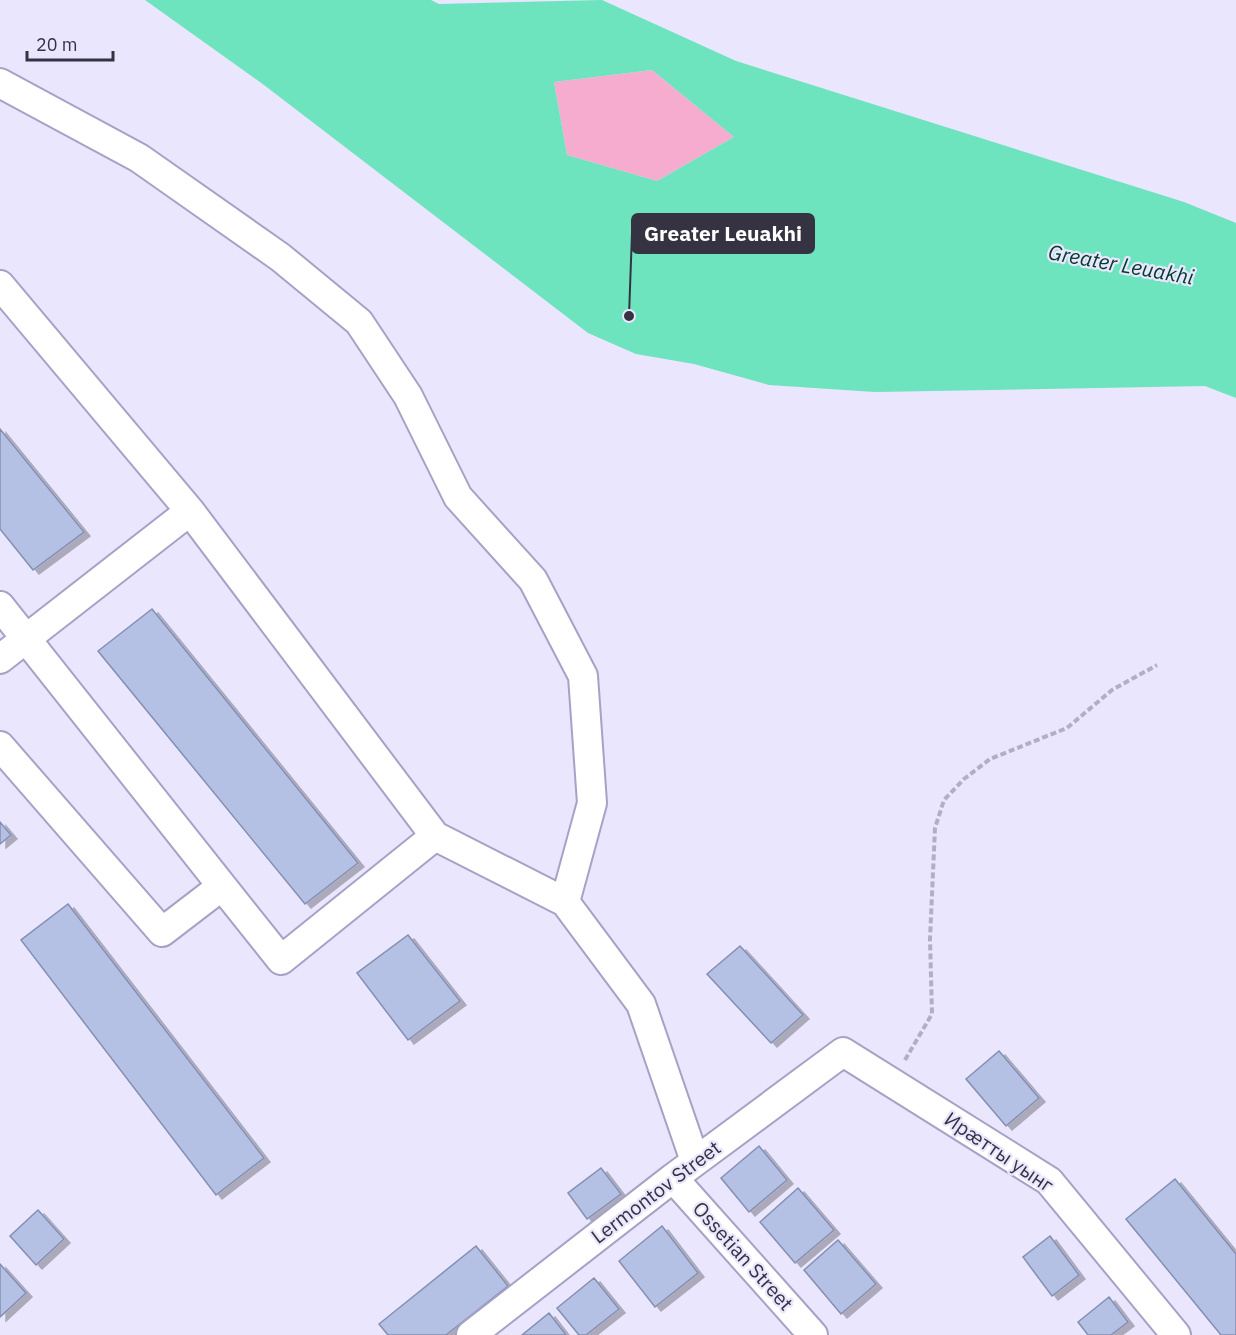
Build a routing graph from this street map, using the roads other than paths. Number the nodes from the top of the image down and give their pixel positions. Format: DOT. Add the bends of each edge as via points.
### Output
graph roads {
  1 [pos="0,83"];
  2 [pos="0,285"];
  3 [pos="190,511"];
  4 [pos="0,606"];
  5 [pos="26,639"];
  6 [pos="0,659"];
  7 [pos="0,746"];
  8 [pos="435,836"];
  9 [pos="222,886"];
  10 [pos="565,902"];
  11 [pos="843,1052"];
  12 [pos="684,1170"];
  13 [pos="471,1335"];
  14 [pos="813,1335"];
  15 [pos="1176,1335"];
  1 -- 10 [label="street" via="139,158 279,257 359,322 408,396 458,497 533,579 583,676 592,803"];
  2 -- 3 [label="street"];
  3 -- 5 [label="street"];
  3 -- 8 [label="street"];
  4 -- 5 [label="street"];
  5 -- 6 [label="street"];
  5 -- 9 [label="street"];
  7 -- 9 [label="street" via="162,932"];
  8 -- 9 [label="street" via="280,960"];
  8 -- 10 [label="street"];
  10 -- 12 [label="street" via="641,1004"];
  11 -- 12 [label="street, Lermontov Street"];
  11 -- 15 [label="street, Ирæтты уынг" via="1049,1181"];
  12 -- 13 [label="street, Lermontov Street"];
  12 -- 14 [label="street, Ossetian Street"];
}
